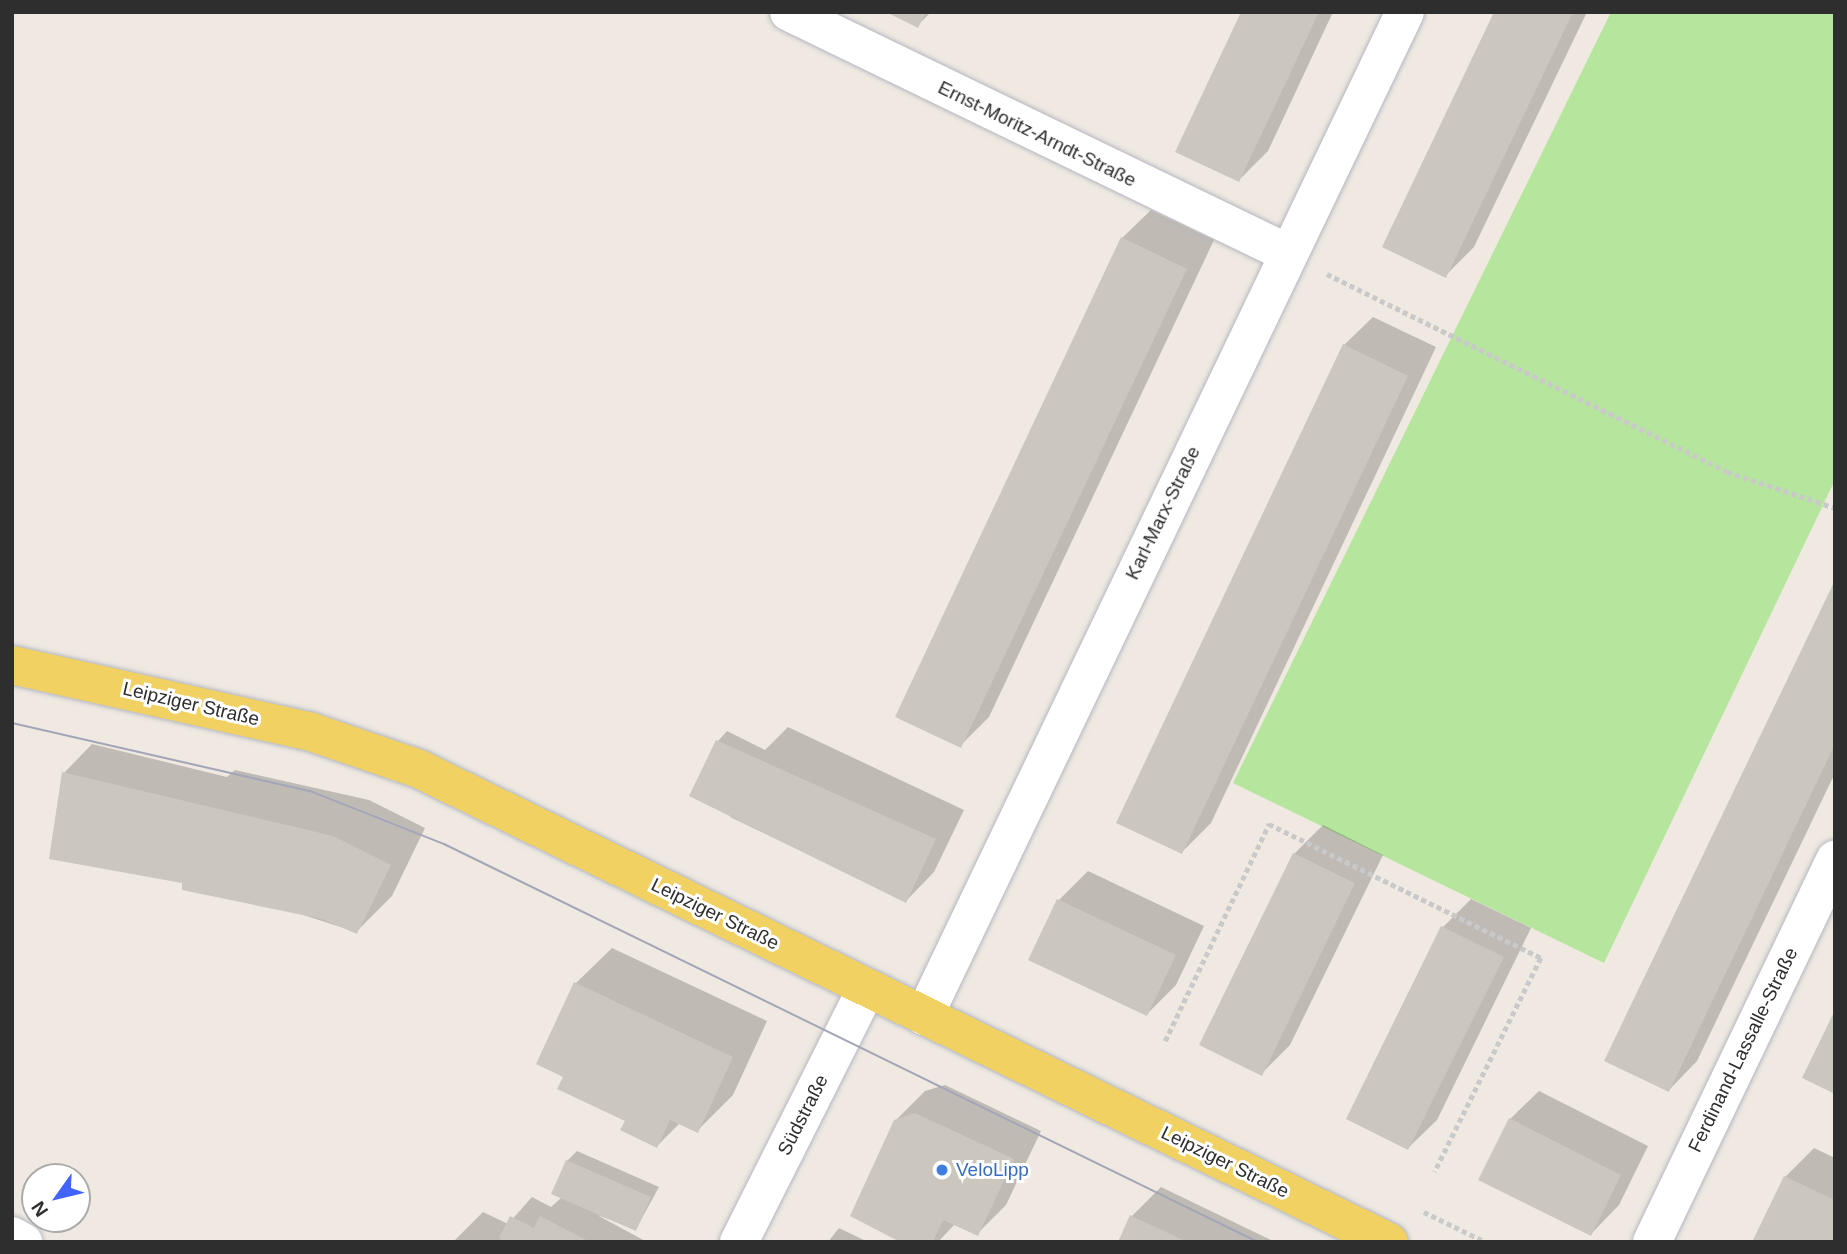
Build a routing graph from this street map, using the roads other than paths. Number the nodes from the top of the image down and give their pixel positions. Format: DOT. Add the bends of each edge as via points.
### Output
graph roads {
  1 [pos="789,12"];
  2 [pos="1405,12"];
  3 [pos="1304,262"];
  4 [pos="12,665"];
  5 [pos="1835,860"];
  6 [pos="867,988"];
  7 [pos="924,1016"];
  8 [pos="12,1237"];
  9 [pos="23,1242"];
  10 [pos="739,1242"];
  11 [pos="1389,1242"];
  12 [pos="1652,1242"];
  1 -- 3 [label="street, Ernst-Moritz-Arndt-Straße"];
  2 -- 3 [label="street, Karl-Marx-Straße"];
  3 -- 7 [label="street, Karl-Marx-Straße"];
  4 -- 6 [label="main road, Leipziger Straße" via="311,732 419,769"];
  5 -- 12 [label="street, Ferdinand-Lassalle-Straße"];
  6 -- 7 [label="main road, Leipziger Straße"];
  6 -- 10 [label="street, Südstraße"];
  7 -- 11 [label="main road, Leipziger Straße"];
  8 -- 9 [label="street"];
}
